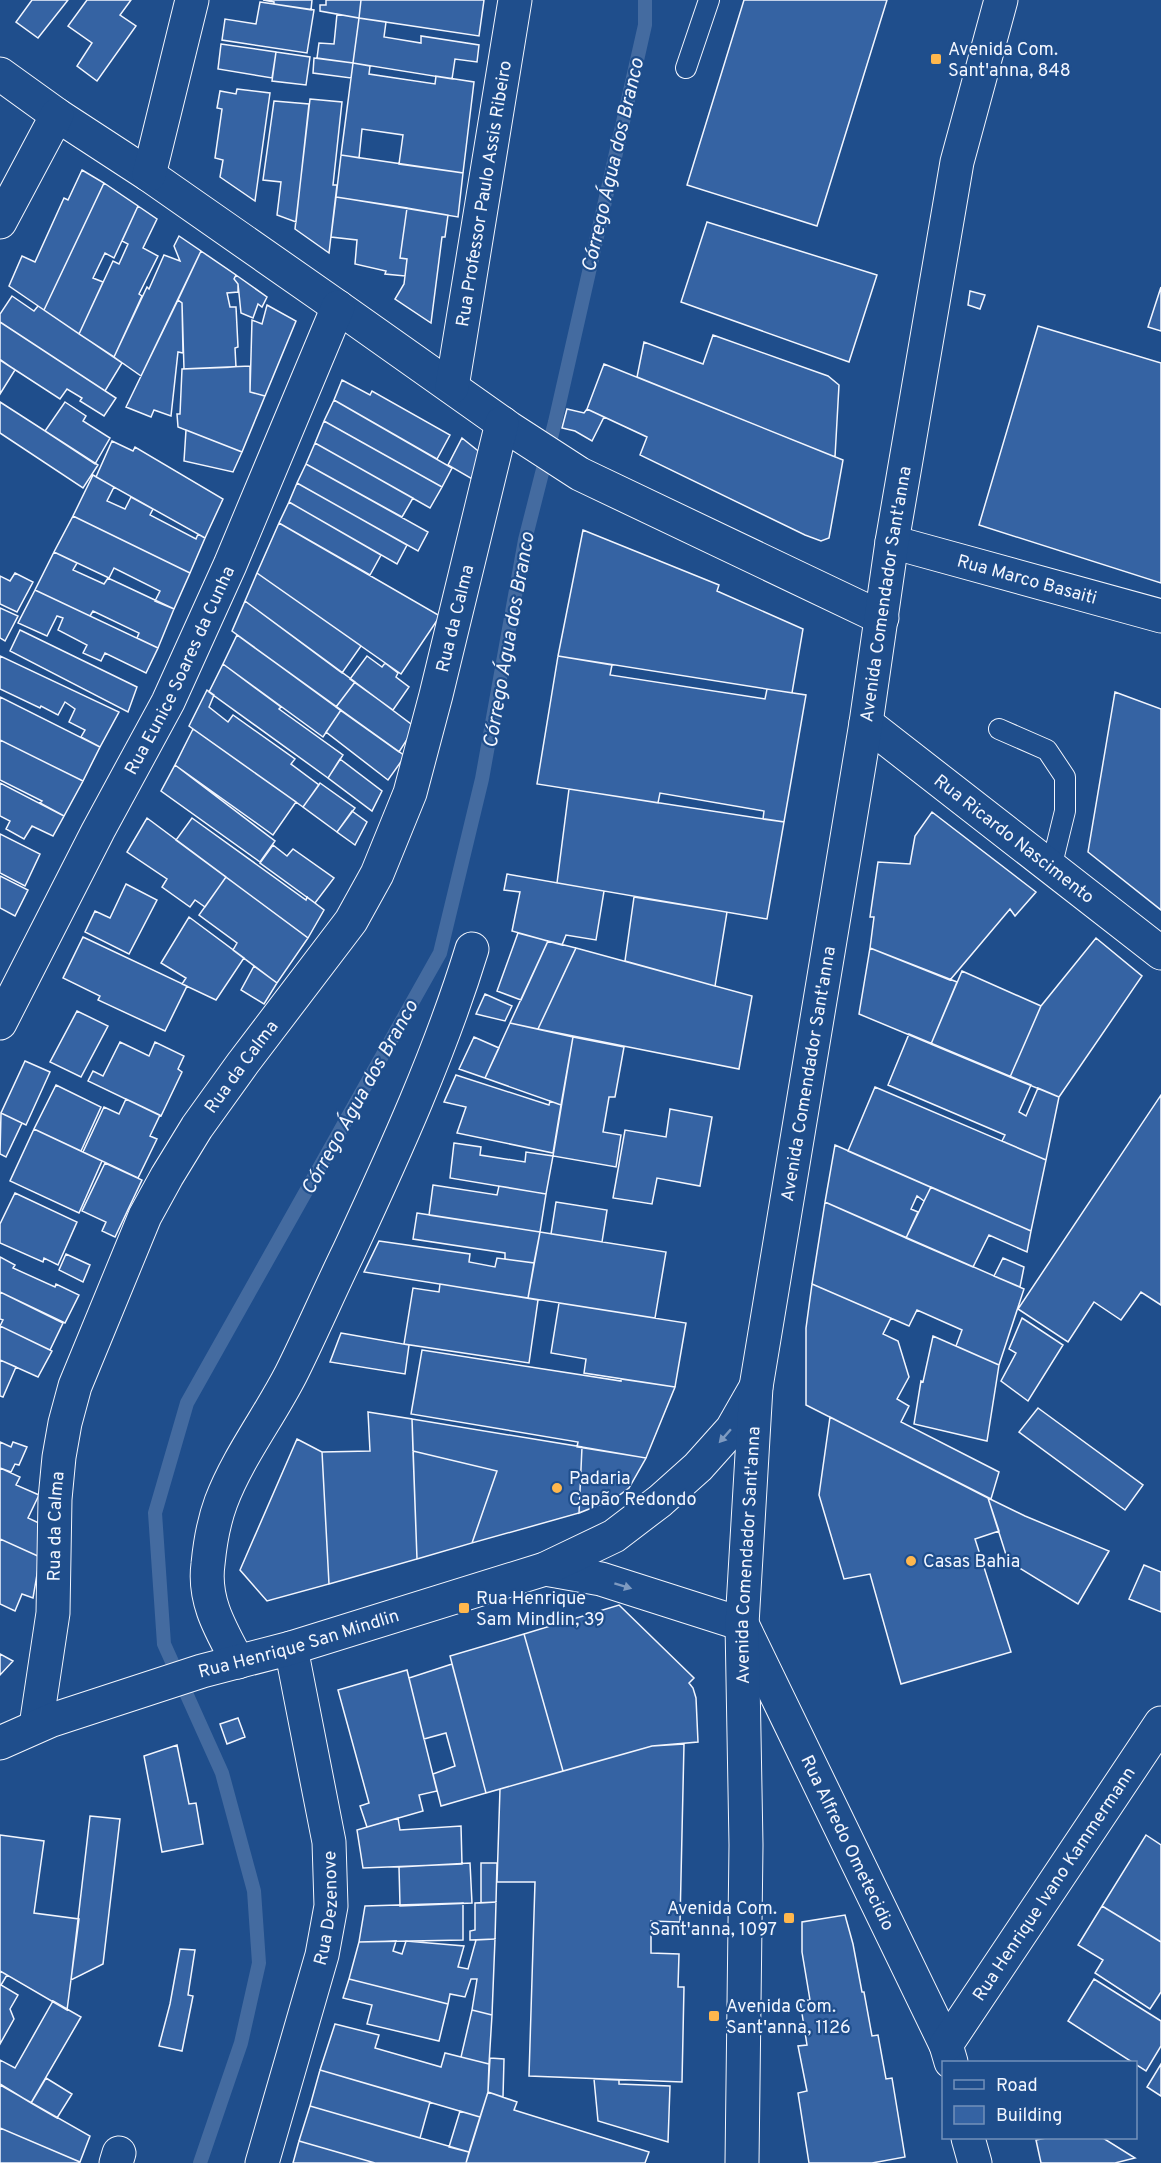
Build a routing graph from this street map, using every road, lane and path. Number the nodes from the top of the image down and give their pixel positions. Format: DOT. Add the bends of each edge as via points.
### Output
graph roads {
  1 [pos="192,0"];
  2 [pos="515,0"];
  3 [pos="709,0"];
  4 [pos="1001,0"];
  5 [pos="686,68"];
  6 [pos="0,74"];
  7 [pos="57,115"];
  8 [pos="149,175"];
  9 [pos="0,222"];
  10 [pos="338,307"];
  11 [pos="452,387"];
  12 [pos="506,426"];
  13 [pos="892,542"];
  14 [pos="1161,616"];
  15 [pos="882,618"];
  16 [pos="866,723"];
  17 [pos="999,729"];
  18 [pos="1051,868"];
  19 [pos="472,949"];
  20 [pos="1161,953"];
  21 [pos="0,1023"];
  22 [pos="756,1387"];
  23 [pos="545,1569"];
  24 [pos="742,1624"];
  25 [pos="291,1648"];
  26 [pos="227,1664"];
  27 [pos="44,1723"];
  28 [pos="1161,1723"];
  29 [pos="0,1743"];
  30 [pos="948,2054"];
  31 [pos="968,2139"];
  32 [pos="262,2163"];
  33 [pos="742,2163"];
  34 [pos="975,2163"];
  1 -- 8 [label="street"];
  2 -- 11 [label="street, Rua Professor Paulo Assis Ribeiro"];
  3 -- 5 [label="lane"];
  4 -- 13 [label="street, Avenida Comendador Sant'anna" via="957,162"];
  6 -- 7 [label="street"];
  7 -- 8 [label="street"];
  7 -- 9 [label="street"];
  8 -- 10 [label="street"];
  10 -- 11 [label="street"];
  10 -- 21 [label="street, Rua Eunice Soares da Cunha" via="231,565 168,702"];
  11 -- 12 [label="street"];
  12 -- 15 [label="street" via="575,471"];
  12 -- 27 [label="street, Rua da Calma" via="410,793 377,874 351,921 243,1063 167,1176 145,1216 75,1386 65,1423 55,1499 54,1613"];
  13 -- 14 [label="street, Rua Marco Basaiti"];
  13 -- 15 [label="street, Avenida Comendador Sant'anna"];
  15 -- 16 [label="street, Avenida Comendador Sant'anna"];
  16 -- 18 [label="street, Rua Ricardo Nascimento"];
  16 -- 22 [label="street, Avenida Comendador Sant'anna"];
  17 -- 18 [label="lane" via="1047,750 1065,777 1065,811"];
  18 -- 20 [label="street, Rua Ricardo Nascimento"];
  19 -- 26 [label="street" via="454,1009 395,1152 290,1376 221,1502 207,1566 208,1595"];
  22 -- 23 [label="street, Rua Henrique San Mindlin, one-way" via="732,1429 660,1501 614,1536"];
  22 -- 24 [label="street, Avenida Comendador Sant'anna"];
  23 -- 24 [label="street, one-way" via="601,1579"];
  23 -- 25 [label="street, Rua Henrique San Mindlin"];
  24 -- 30 [label="street, Rua Alfredo Ometecidio"];
  24 -- 33 [label="street, Avenida Comendador Sant'anna" via="746,1845"];
  25 -- 26 [label="street, Rua Henrique San Mindlin"];
  25 -- 32 [label="street, Rua Dezenove" via="329,1842 331,1906 322,1955"];
  26 -- 27 [label="street, Rua Henrique San Mindlin"];
  27 -- 29 [label="street, Rua Henrique San Mindlin"];
  28 -- 30 [label="street, Rua Henrique Ivano Kammermann"];
  31 -- 34 [label="street"];
}
